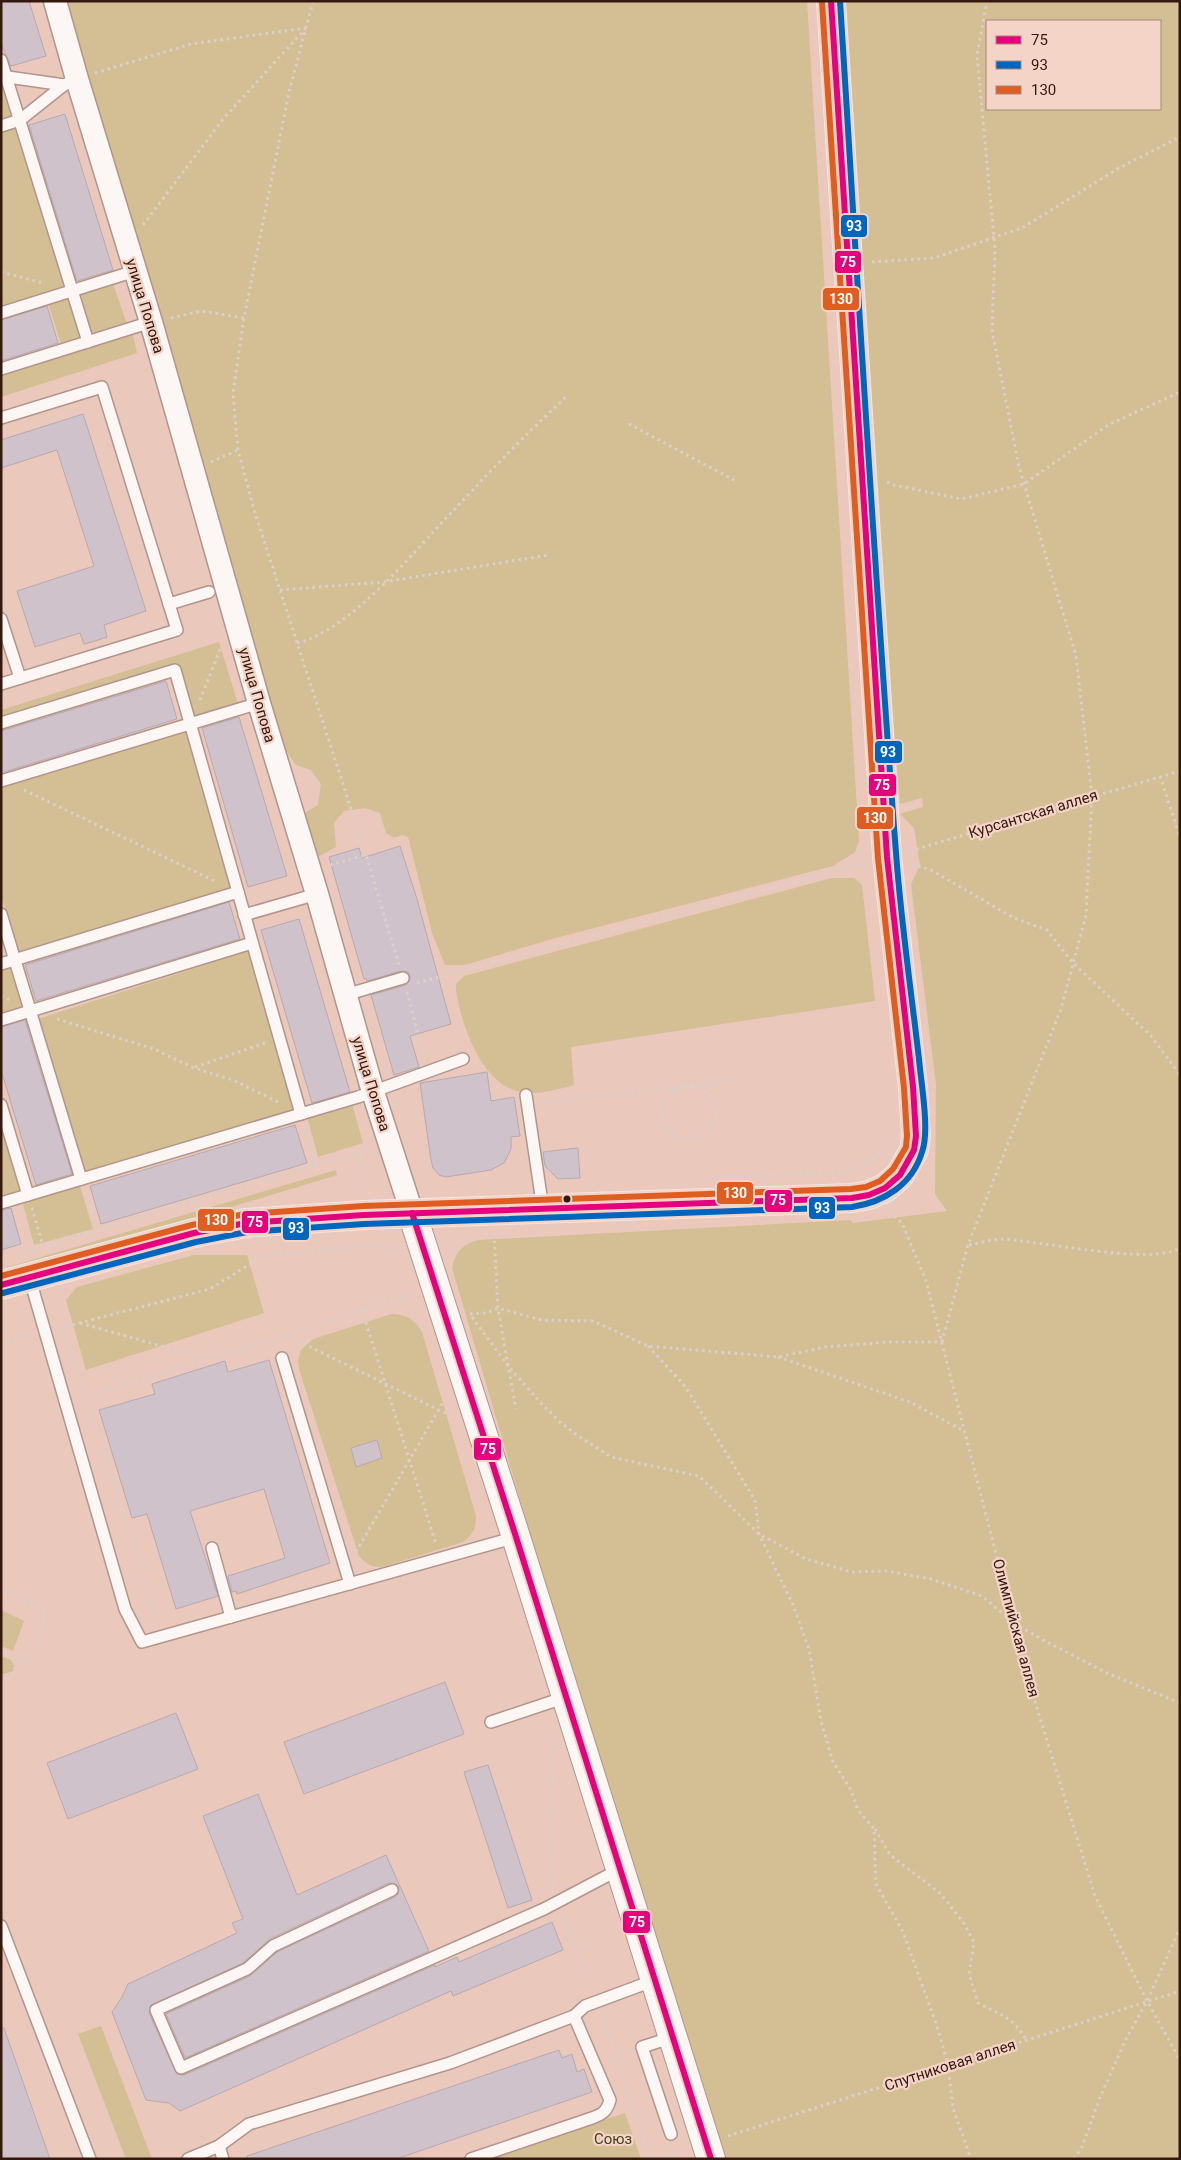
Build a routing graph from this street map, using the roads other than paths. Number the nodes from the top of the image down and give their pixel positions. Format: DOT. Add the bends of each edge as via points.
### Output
graph roads {
  1 [pos="55,1"];
  2 [pos="831,1"];
  3 [pos="1,60"];
  4 [pos="4,76"];
  5 [pos="70,82"];
  6 [pos="20,120"];
  7 [pos="1,126"];
  8 [pos="135,271"];
  9 [pos="73,291"];
  10 [pos="1,313"];
  11 [pos="151,322"];
  12 [pos="88,342"];
  13 [pos="1,369"];
  14 [pos="1,418"];
  15 [pos="209,592"];
  16 [pos="169,604"];
  17 [pos="1,619"];
  18 [pos="20,678"];
  19 [pos="1,684"];
  20 [pos="258,703"];
  21 [pos="1,723"];
  22 [pos="191,723"];
  23 [pos="2,780"];
  24 [pos="238,892"];
  25 [pos="317,894"];
  26 [pos="1,914"];
  27 [pos="244,915"];
  28 [pos="252,943"];
  29 [pos="15,959"];
  30 [pos="1,964"];
  31 [pos="404,982"];
  32 [pos="345,995"];
  33 [pos="31,1011"];
  34 [pos="1,1020"];
  35 [pos="463,1059"];
  36 [pos="373,1092"];
  37 [pos="527,1100"];
  38 [pos="1,1105"];
  39 [pos="301,1114"];
  40 [pos="81,1179"];
  41 [pos="28,1195"];
  42 [pos="1,1203"];
  43 [pos="543,1209"];
  44 [pos="412,1213"];
  45 [pos="24,1265"];
  46 [pos="1,1284"];
  47 [pos="282,1358"];
  48 [pos="516,1537"];
  49 [pos="212,1548"];
  50 [pos="350,1584"];
  51 [pos="231,1617"];
  52 [pos="558,1701"];
  53 [pos="491,1722"];
  54 [pos="620,1869"];
  55 [pos="392,1890"];
  56 [pos="1,1926"];
  57 [pos="656,1980"];
  58 [pos="574,2016"];
  59 [pos="673,2036"];
  60 [pos="671,2134"];
  61 [pos="219,2146"];
  62 [pos="708,2148"];
  63 [pos="90,2159"];
  64 [pos="188,2159"];
  65 [pos="223,2159"];
  66 [pos="471,2159"];
  1 -- 5 [label="street, улица Попова"];
  2 -- 43 [label="main road" via="887,858 914,1087 914,1150 900,1176 885,1188 852,1198"];
  3 -- 4 [label="lane"];
  4 -- 5 [label="lane"];
  4 -- 6 [label="lane"];
  5 -- 6 [label="lane"];
  5 -- 8 [label="street, улица Попова"];
  6 -- 7 [label="lane"];
  6 -- 9 [label="lane"];
  8 -- 9 [label="lane"];
  8 -- 11 [label="street, улица Попова"];
  9 -- 10 [label="lane"];
  9 -- 12 [label="lane"];
  11 -- 12 [label="lane"];
  11 -- 20 [label="street, улица Попова"];
  12 -- 13 [label="lane"];
  14 -- 16 [label="lane" via="102,387"];
  15 -- 16 [label="lane"];
  16 -- 18 [label="lane" via="177,630"];
  17 -- 18 [label="lane"];
  18 -- 19 [label="lane"];
  20 -- 22 [label="lane"];
  20 -- 25 [label="street, улица Попова"];
  21 -- 22 [label="lane" via="175,670"];
  22 -- 23 [label="lane"];
  22 -- 24 [label="lane"];
  24 -- 27 [label="lane"];
  24 -- 29 [label="lane"];
  25 -- 27 [label="lane"];
  25 -- 32 [label="street, улица Попова"];
  26 -- 29 [label="lane"];
  27 -- 28 [label="lane"];
  28 -- 33 [label="lane"];
  28 -- 39 [label="lane"];
  29 -- 30 [label="lane"];
  29 -- 33 [label="lane"];
  31 -- 32 [label="lane"];
  32 -- 36 [label="street, улица Попова"];
  33 -- 34 [label="lane"];
  33 -- 40 [label="lane"];
  35 -- 36 [label="lane"];
  36 -- 39 [label="lane"];
  36 -- 44 [label="street, улица Попова"];
  37 -- 43 [label="lane"];
  38 -- 41 [label="lane"];
  39 -- 40 [label="lane"];
  40 -- 41 [label="lane"];
  41 -- 42 [label="lane"];
  43 -- 44 [label="main road"];
  44 -- 45 [label="main road" via="246,1223"];
  44 -- 48 [label="street, улица Попова" via="430,1299"];
  45 -- 46 [label="main road"];
  45 -- 51 [label="lane" via="125,1609 142,1642"];
  47 -- 50 [label="lane"];
  48 -- 50 [label="lane"];
  48 -- 52 [label="street, улица Попова"];
  49 -- 51 [label="lane"];
  50 -- 51 [label="lane"];
  52 -- 53 [label="lane"];
  52 -- 54 [label="street, улица Попова"];
  54 -- 55 [label="lane" via="544,1909 181,2068 156,2010 247,1970 274,1946"];
  54 -- 57 [label="street, улица Попова"];
  56 -- 63 [label="lane"];
  57 -- 58 [label="lane" via="585,2006"];
  57 -- 59 [label="street, улица Попова"];
  58 -- 61 [label="lane" via="450,2063 249,2124"];
  58 -- 66 [label="lane" via="610,2100 603,2114"];
  59 -- 60 [label="lane" via="642,2047"];
  59 -- 62 [label="street, улица Попова"];
  61 -- 64 [label="lane"];
  61 -- 65 [label="lane"];
}
